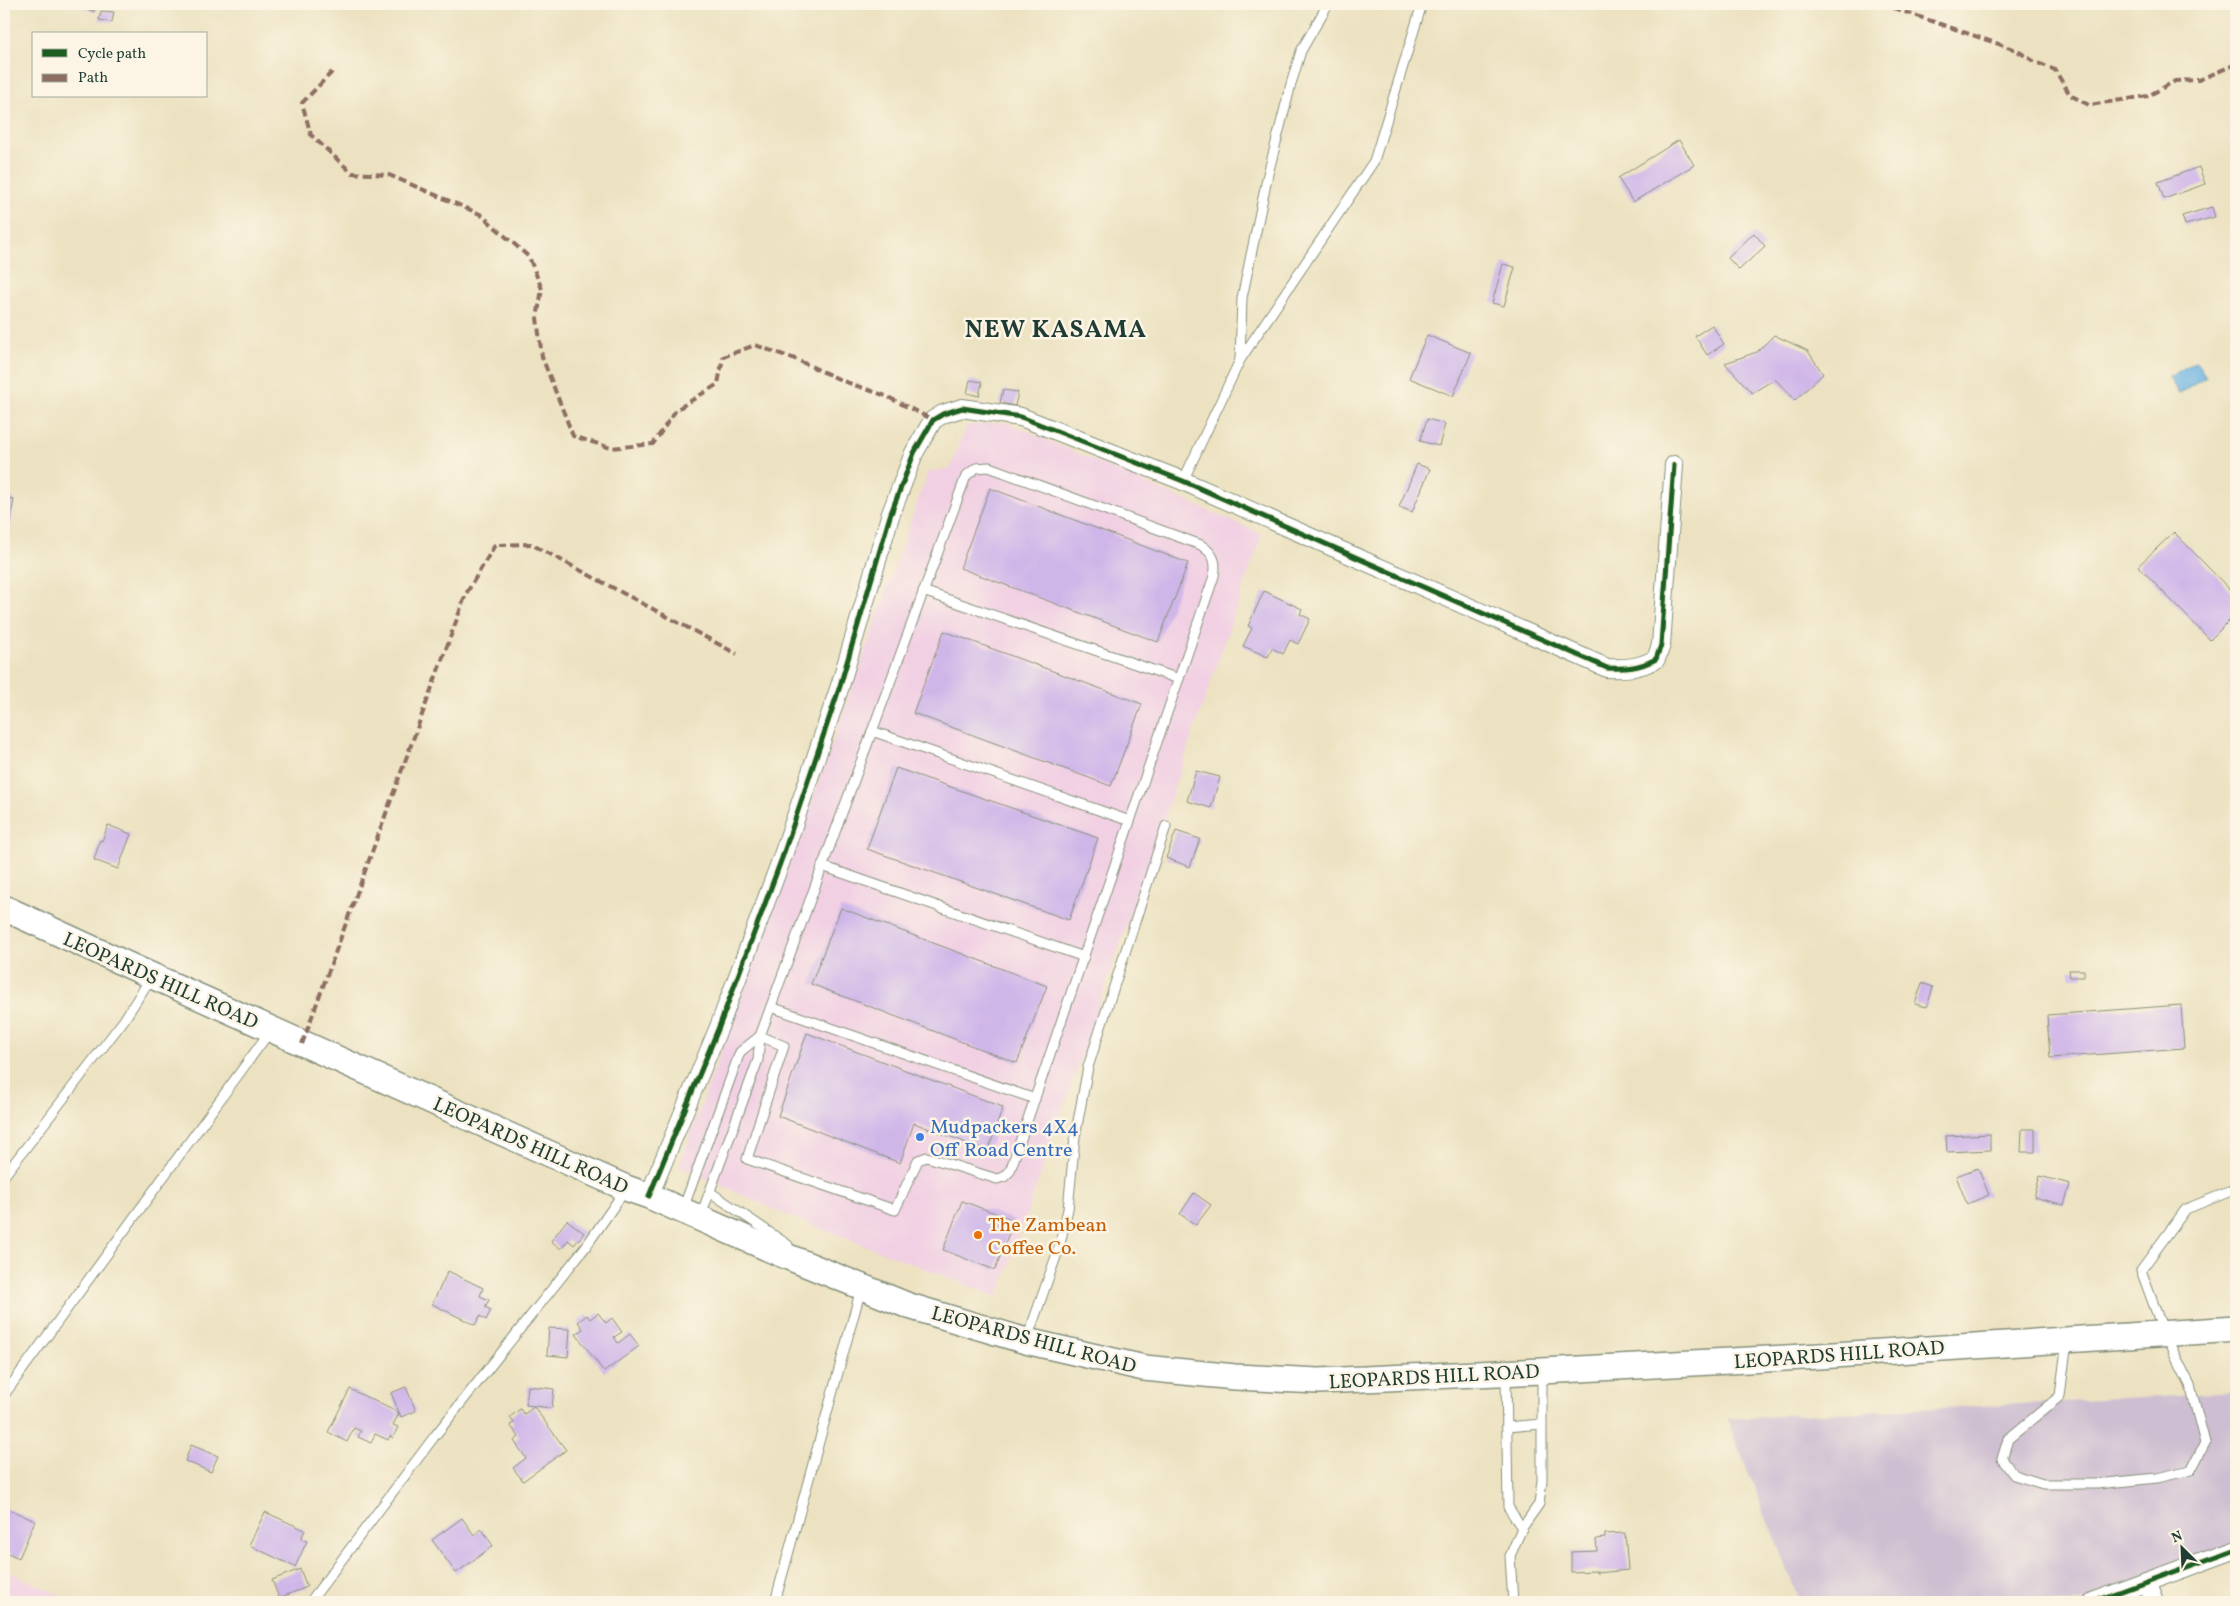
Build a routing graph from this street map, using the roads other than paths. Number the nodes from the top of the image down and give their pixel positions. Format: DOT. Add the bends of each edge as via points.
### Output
graph roads {
  1 [pos="1328,4"];
  2 [pos="1422,4"];
  3 [pos="1240,360"];
  4 [pos="1674,464"];
  5 [pos="1183,482"];
  6 [pos="923,591"];
  7 [pos="1179,679"];
  8 [pos="872,731"];
  9 [pos="1130,821"];
  10 [pos="1166,826"];
  11 [pos="822,866"];
  12 [pos="4,908"];
  13 [pos="1084,957"];
  14 [pos="152,976"];
  15 [pos="771,1007"];
  16 [pos="272,1030"];
  17 [pos="760,1036"];
  18 [pos="1035,1099"];
  19 [pos="4,1176"];
  20 [pos="626,1188"];
  21 [pos="2236,1189"];
  22 [pos="710,1192"];
  23 [pos="649,1196"];
  24 [pos="691,1214"];
  25 [pos="828,1273"];
  26 [pos="862,1287"];
  27 [pos="2236,1329"];
  28 [pos="2164,1333"];
  29 [pos="2067,1339"];
  30 [pos="1026,1341"];
  31 [pos="1542,1371"];
  32 [pos="1506,1372"];
  33 [pos="4,1396"];
  34 [pos="1542,1424"];
  35 [pos="1507,1427"];
  36 [pos="1522,1528"];
  37 [pos="2236,1549"];
  38 [pos="2146,1582"];
  39 [pos="310,1602"];
  40 [pos="775,1602"];
  41 [pos="1513,1602"];
  42 [pos="2092,1602"];
  43 [pos="2154,1602"];
  1 -- 3 [label="lane" via="1302,51 1268,174 1242,298"];
  2 -- 3 [label="lane" via="1374,162"];
  3 -- 5 [label="lane"];
  4 -- 5 [label="street" via="1661,645 1656,659 1643,666 1626,669 1607,668"];
  5 -- 23 [label="street" via="1021,417 962,408 933,420 914,453 890,516 840,686 782,858 719,1027"];
  6 -- 7 [label="lane"];
  6 -- 7 [label="lane" via="966,476 976,468 989,467 1202,545 1211,552 1217,565"];
  6 -- 8 [label="lane"];
  7 -- 9 [label="lane"];
  8 -- 9 [label="lane"];
  8 -- 11 [label="lane"];
  9 -- 13 [label="lane"];
  10 -- 30 [label="lane" via="1088,1067 1075,1137 1068,1209 1059,1248"];
  11 -- 13 [label="lane"];
  11 -- 15 [label="lane"];
  12 -- 14 [label="main road, LEOPARDS HILL ROAD"];
  13 -- 18 [label="lane"];
  14 -- 16 [label="main road, LEOPARDS HILL ROAD"];
  14 -- 19 [label="lane" via="124,1020"];
  15 -- 17 [label="lane"];
  15 -- 18 [label="lane"];
  16 -- 20 [label="main road, LEOPARDS HILL ROAD"];
  16 -- 33 [label="lane"];
  17 -- 18 [label="lane" via="784,1046 747,1160 895,1210 922,1157 997,1179 1004,1177 1010,1171"];
  17 -- 22 [label="lane" via="758,1060"];
  17 -- 24 [label="lane" via="740,1052"];
  20 -- 23 [label="main road, LEOPARDS HILL ROAD"];
  20 -- 39 [label="lane" via="587,1246 434,1437"];
  21 -- 28 [label="lane" via="2186,1209 2141,1270"];
  22 -- 24 [label="lane"];
  22 -- 25 [label="lane"];
  23 -- 24 [label="main road, LEOPARDS HILL ROAD"];
  24 -- 25 [label="main road, LEOPARDS HILL ROAD"];
  25 -- 26 [label="main road, LEOPARDS HILL ROAD"];
  26 -- 30 [label="main road, LEOPARDS HILL ROAD" via="909,1306"];
  26 -- 40 [label="lane"];
  27 -- 28 [label="main road, LEOPARDS HILL ROAD"];
  28 -- 29 [label="main road, LEOPARDS HILL ROAD"];
  28 -- 29 [label="lane" via="2190,1384 2205,1443 2191,1470 2157,1478 2097,1484 2042,1484 2014,1475 2002,1459 2008,1439 2060,1396"];
  29 -- 31 [label="main road, LEOPARDS HILL ROAD"];
  30 -- 32 [label="main road, LEOPARDS HILL ROAD" via="1144,1368 1235,1377 1319,1381"];
  31 -- 32 [label="main road, LEOPARDS HILL ROAD"];
  31 -- 34 [label="lane"];
  32 -- 35 [label="lane"];
  34 -- 35 [label="lane"];
  34 -- 36 [label="lane" via="1539,1504"];
  35 -- 36 [label="lane" via="1508,1507"];
  36 -- 41 [label="lane" via="1510,1556"];
  37 -- 38 [label="street"];
  38 -- 42 [label="street"];
  38 -- 43 [label="street"];
}
